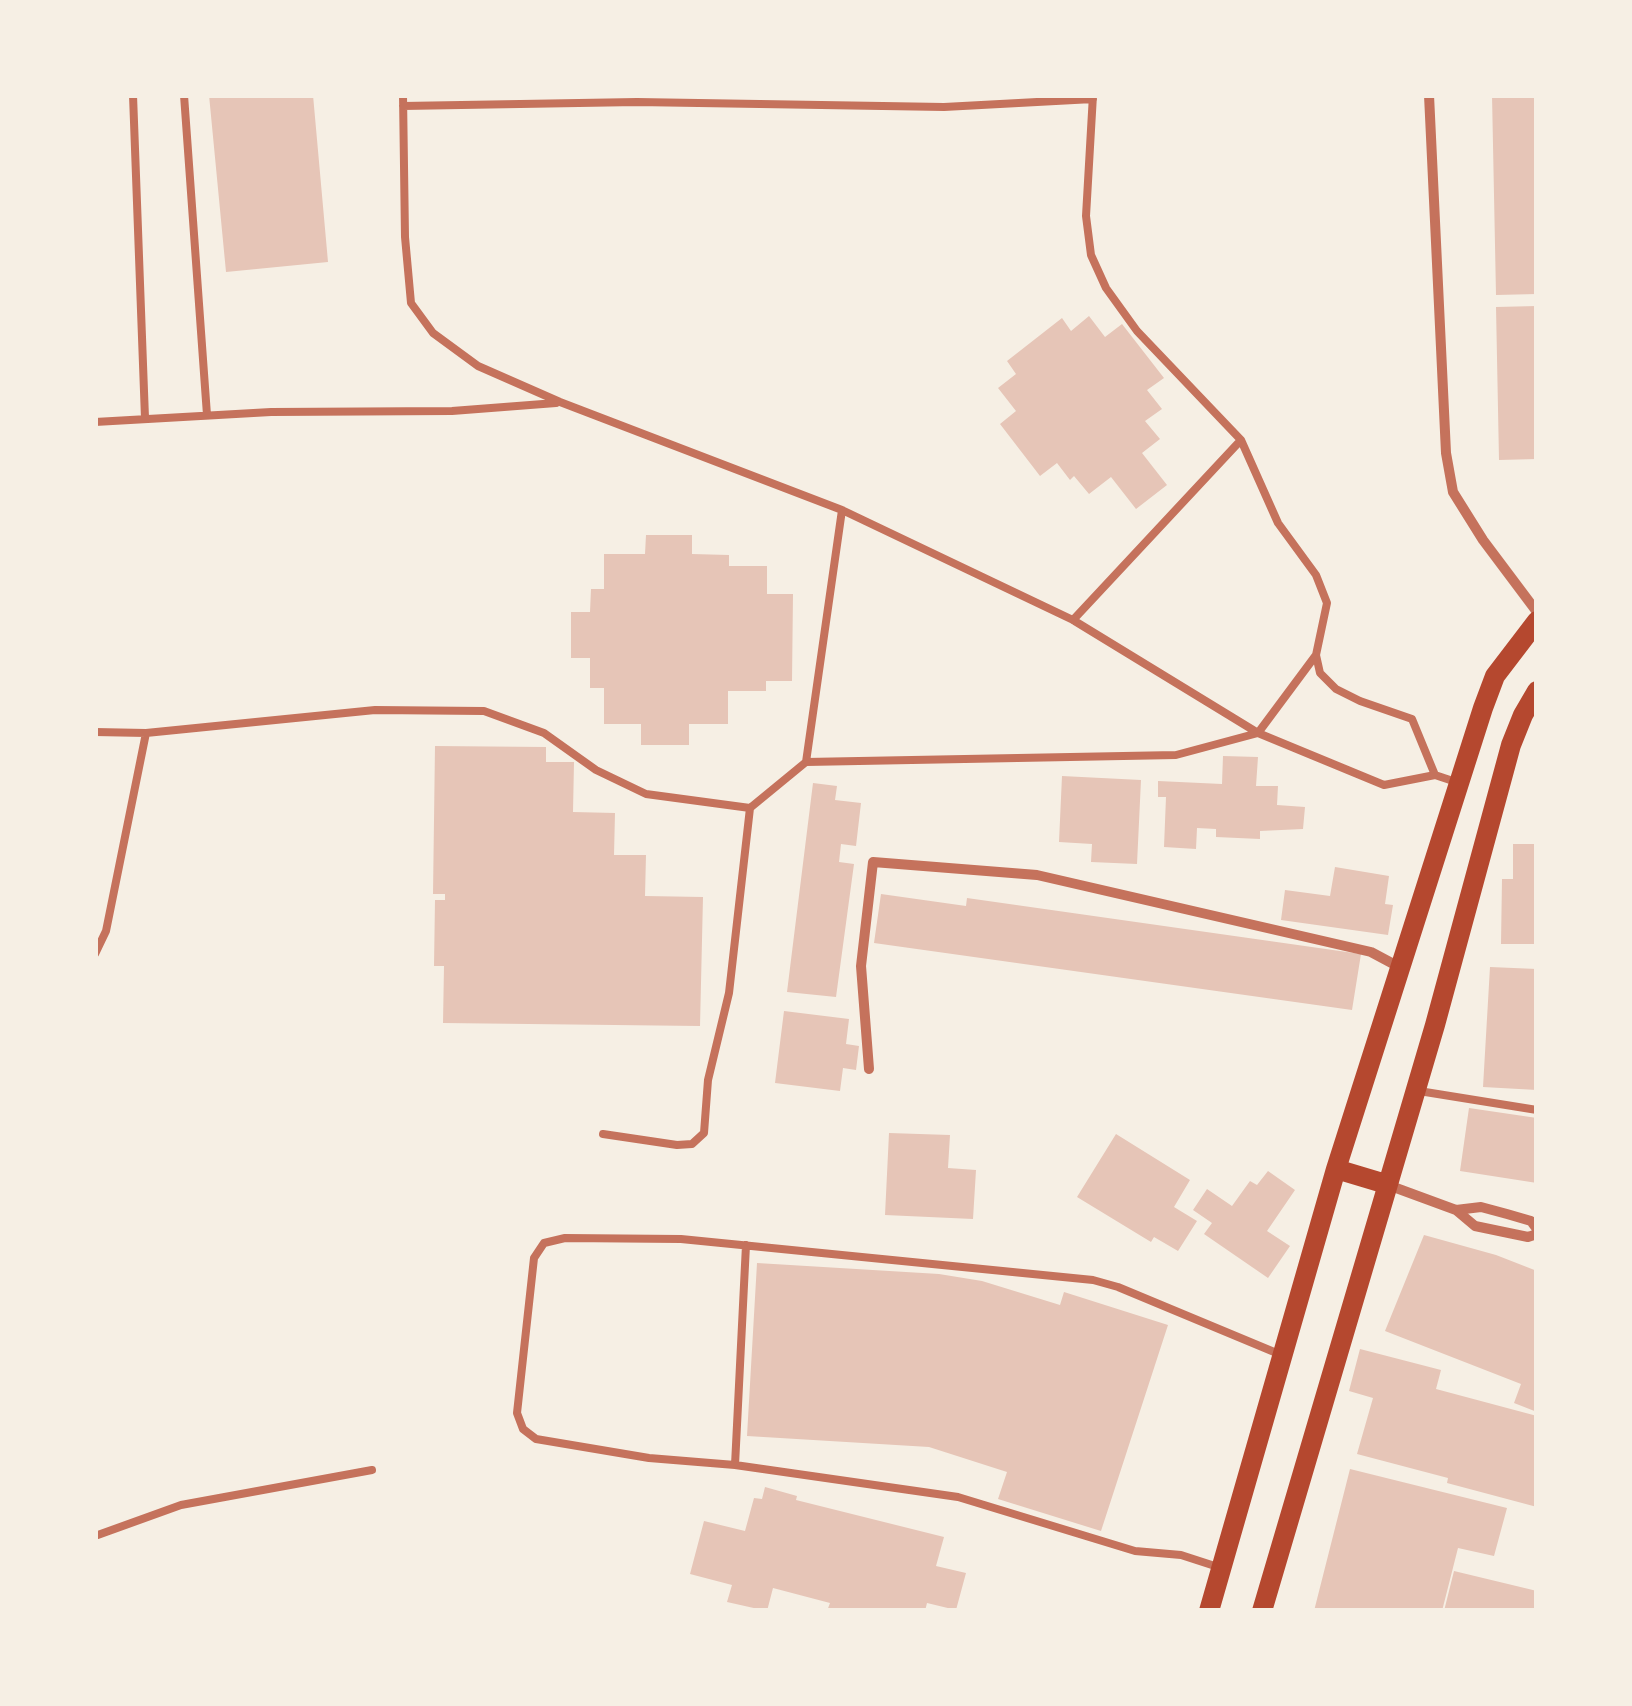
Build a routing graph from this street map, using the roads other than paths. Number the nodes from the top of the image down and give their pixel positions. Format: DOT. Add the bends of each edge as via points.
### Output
graph roads {
  1 [pos="133,95"];
  2 [pos="184,95"];
  3 [pos="403,95"];
  4 [pos="1429,95"];
  5 [pos="1093,97"];
  6 [pos="403,106"];
  7 [pos="560,402"];
  8 [pos="207,415"];
  9 [pos="145,418"];
  10 [pos="95,422"];
  11 [pos="1241,440"];
  12 [pos="842,510"];
  13 [pos="1537,612"];
  14 [pos="1073,620"];
  15 [pos="1537,621"];
  16 [pos="1316,655"];
  17 [pos="1537,691"];
  18 [pos="95,732"];
  19 [pos="146,733"];
  20 [pos="1258,733"];
  21 [pos="806,762"];
  22 [pos="1434,775"];
  23 [pos="1460,784"];
  24 [pos="1497,794"];
  25 [pos="750,808"];
  26 [pos="95,954"];
  27 [pos="1402,969"];
  28 [pos="870,1069"];
  29 [pos="1415,1090"];
  30 [pos="1537,1110"];
  31 [pos="602,1134"];
  32 [pos="1336,1169"];
  33 [pos="1386,1184"];
  34 [pos="1456,1210"];
  35 [pos="1537,1231"];
  36 [pos="746,1245"];
  37 [pos="1283,1356"];
  38 [pos="734,1465"];
  39 [pos="372,1470"];
  40 [pos="95,1536"];
  41 [pos="1222,1568"];
  42 [pos="1209,1611"];
  43 [pos="1262,1611"];
  1 -- 9 [label="lane"];
  2 -- 8 [label="lane"];
  3 -- 6 [label="lane"];
  4 -- 13 [label="street" via="1453,492"];
  5 -- 6 [label="lane" via="944,108"];
  5 -- 11 [label="lane" via="1086,216 1091,255 1136,331"];
  6 -- 7 [label="lane" via="411,303 433,334 478,366"];
  7 -- 8 [label="lane" via="452,411"];
  7 -- 12 [label="lane"];
  8 -- 9 [label="lane"];
  9 -- 10 [label="lane"];
  11 -- 14 [label="lane"];
  11 -- 16 [label="lane" via="1278,523 1328,603"];
  12 -- 14 [label="lane"];
  12 -- 21 [label="lane"];
  14 -- 20 [label="lane"];
  15 -- 23 [label="main road" via="1495,676"];
  16 -- 20 [label="lane"];
  16 -- 22 [label="lane" via="1320,673 1336,690 1412,719"];
  17 -- 24 [label="main road"];
  18 -- 19 [label="lane"];
  19 -- 25 [label="lane" via="374,710 484,711 544,733 596,770 646,794"];
  19 -- 26 [label="lane" via="106,931"];
  20 -- 21 [label="lane" via="1176,755"];
  20 -- 22 [label="lane" via="1384,785"];
  21 -- 25 [label="lane"];
  22 -- 23 [label="lane"];
  23 -- 24 [label="main road"];
  23 -- 27 [label="main road"];
  24 -- 29 [label="main road"];
  25 -- 31 [label="lane" via="704,1133 677,1146"];
  27 -- 28 [label="street" via="1371,952 1037,875 873,862 861,966"];
  27 -- 32 [label="main road"];
  29 -- 30 [label="lane"];
  29 -- 33 [label="main road"];
  32 -- 33 [label="main road"];
  32 -- 37 [label="main road"];
  33 -- 34 [label="street"];
  33 -- 43 [label="main road"];
  34 -- 35 [label="street" via="1481,1207 1530,1221"];
  34 -- 35 [label="street" via="1475,1226 1528,1236"];
  36 -- 37 [label="lane" via="1092,1280"];
  36 -- 38 [label="lane"];
  36 -- 38 [label="lane" via="639,1238 544,1243 534,1258 517,1413 523,1430 536,1439"];
  37 -- 41 [label="main road"];
  38 -- 41 [label="lane" via="958,1498 1135,1551 1182,1555"];
  39 -- 40 [label="lane" via="182,1505"];
  41 -- 42 [label="main road"];
}
